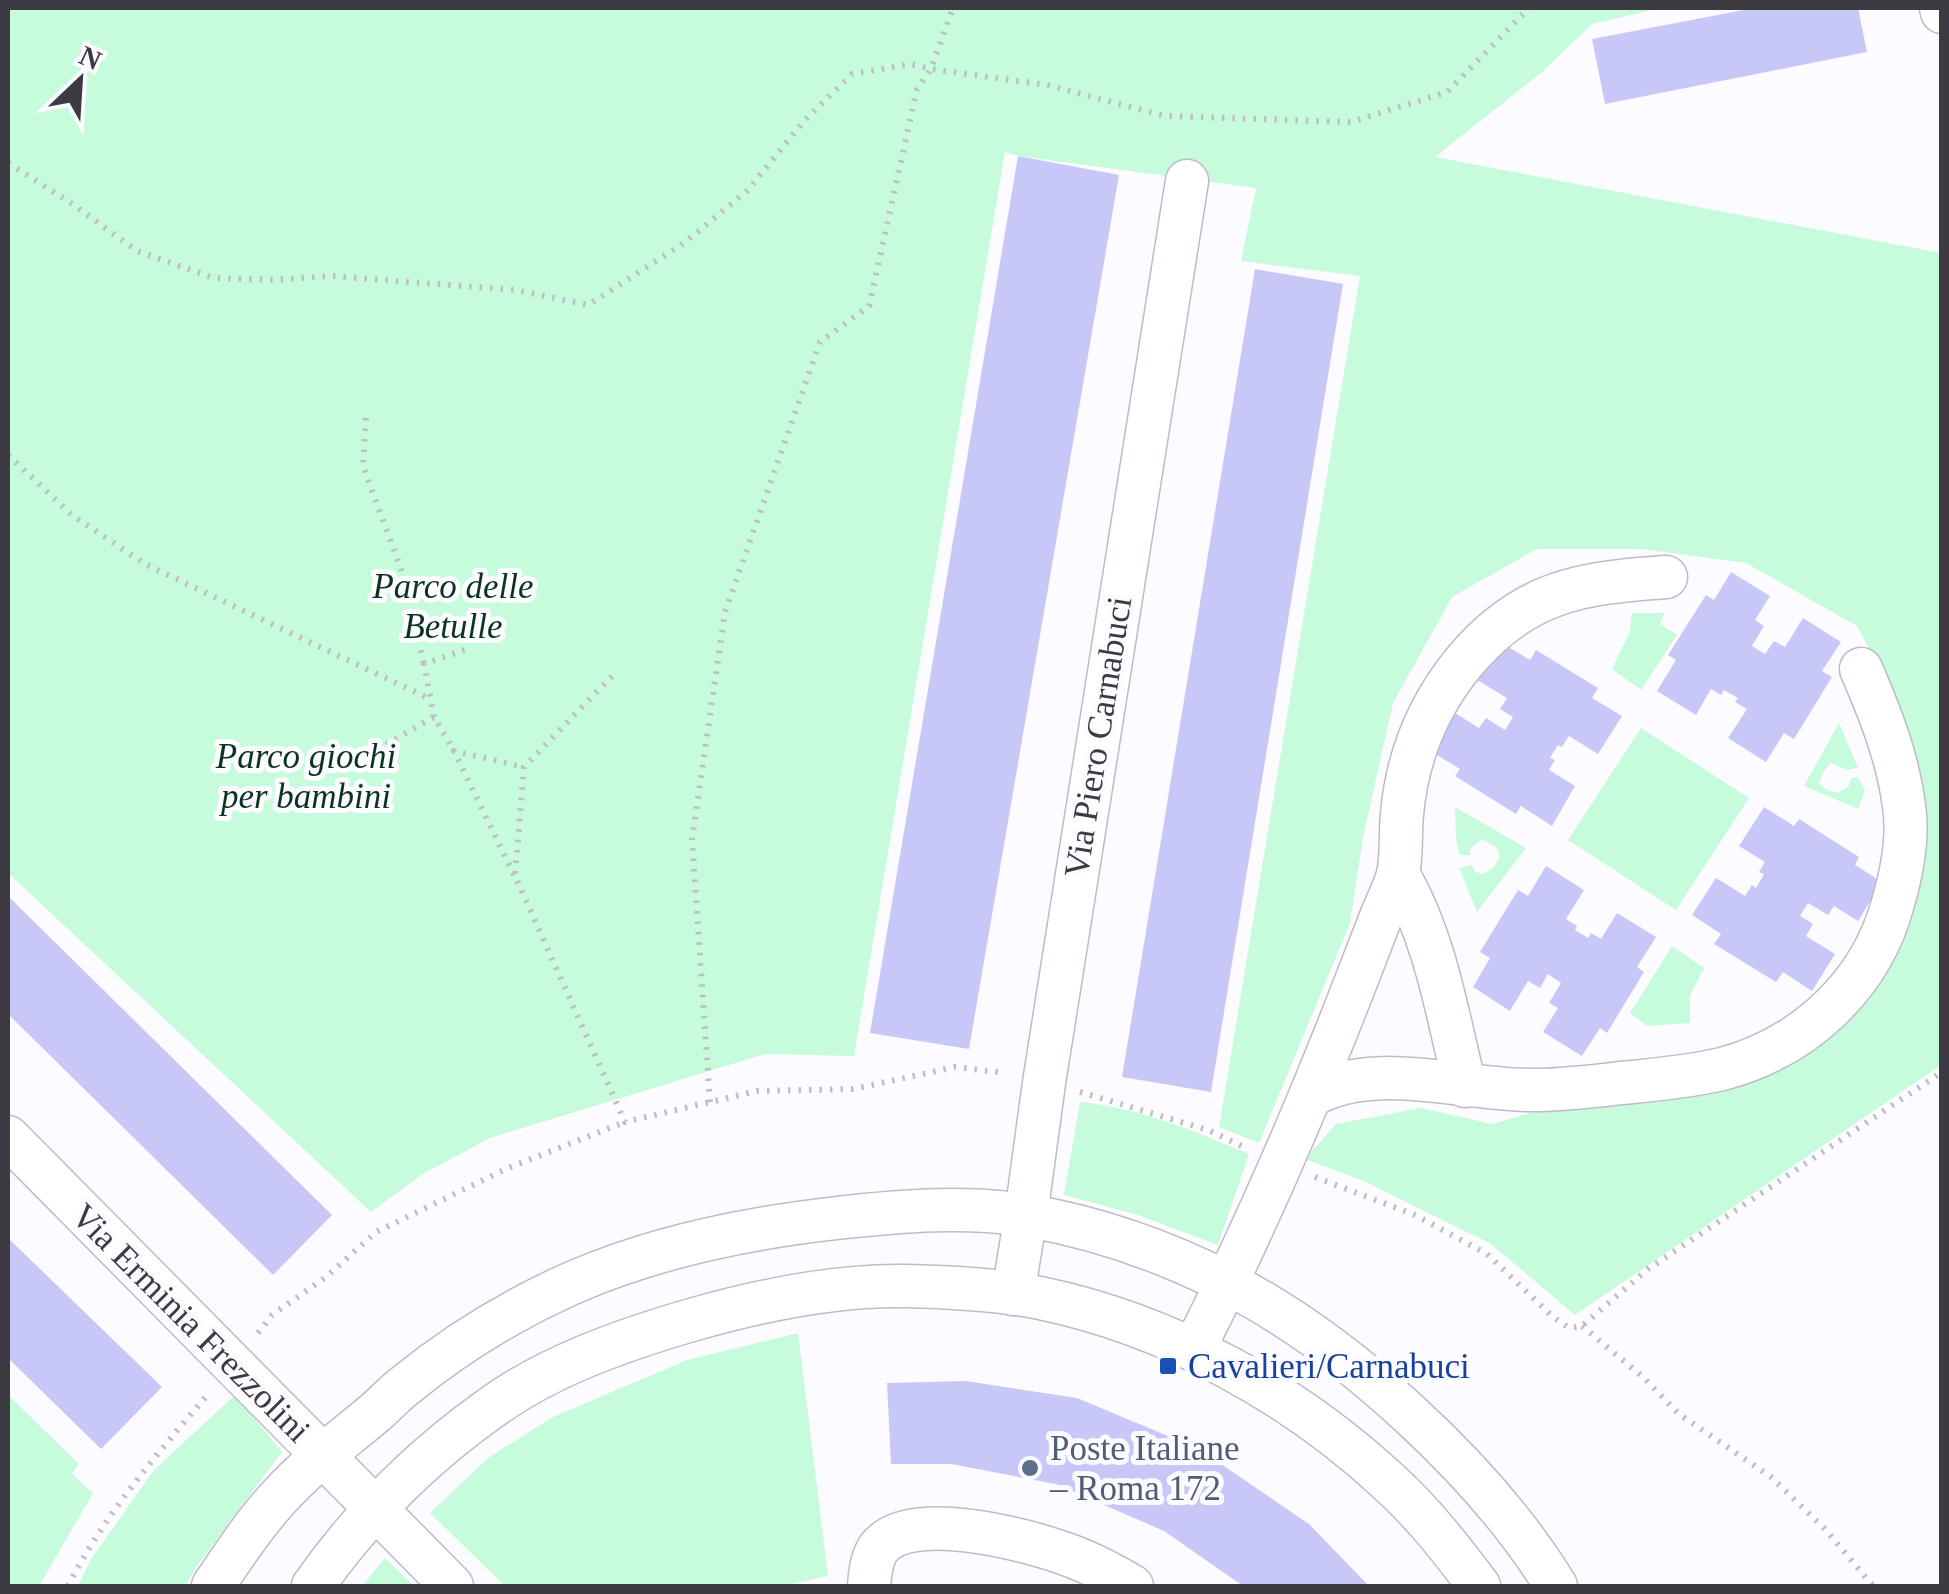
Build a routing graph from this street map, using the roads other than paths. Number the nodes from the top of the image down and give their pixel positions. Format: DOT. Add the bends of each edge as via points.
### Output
graph roads {
  1 [pos="1187,181"];
  2 [pos="1666,576"];
  3 [pos="1861,669"];
  4 [pos="1398,874"];
  5 [pos="1465,1086"];
  6 [pos="1311,1096"];
  7 [pos="8,1137"];
  8 [pos="1026,1216"];
  9 [pos="1227,1283"];
  10 [pos="1014,1294"];
  11 [pos="1194,1350"];
  12 [pos="322,1456"];
  13 [pos="376,1508"];
  14 [pos="214,1586"];
  15 [pos="313,1586"];
  16 [pos="452,1586"];
  17 [pos="869,1586"];
  18 [pos="1132,1586"];
  19 [pos="1479,1586"];
  20 [pos="1556,1586"];
  1 -- 8 [label="street, Via Piero Carnabuci"];
  2 -- 4 [label="street" via="1552,595 1476,648 1436,701 1416,744"];
  3 -- 5 [label="street" via="1890,743 1906,825 1888,923 1872,958 1834,1007 1773,1049 1688,1076 1564,1089"];
  4 -- 5 [label="street" via="1434,955"];
  4 -- 6 [label="street"];
  5 -- 6 [label="street" via="1375,1078"];
  6 -- 9 [label="street"];
  7 -- 12 [label="street, Via Erminia Frezzolini"];
  8 -- 9 [label="street" via="1139,1246"];
  8 -- 10 [label="street, Via Piero Carnabuci"];
  8 -- 12 [label="street" via="866,1214 795,1222 636,1258 571,1283 453,1350"];
  9 -- 11 [label="street"];
  9 -- 20 [label="street" via="1321,1343 1421,1426 1518,1530"];
  10 -- 11 [label="street" via="1066,1304"];
  10 -- 13 [label="street" via="864,1288 718,1312 664,1328 570,1364 489,1409"];
  11 -- 19 [label="street" via="1320,1426 1390,1483"];
  12 -- 13 [label="street, Via Erminia Frezzolini"];
  12 -- 14 [label="street" via="271,1506"];
  13 -- 15 [label="street"];
  13 -- 16 [label="street, Via Erminia Frezzolini"];
  17 -- 18 [label="street" via="873,1560 886,1540 946,1529 1062,1552"];
}
